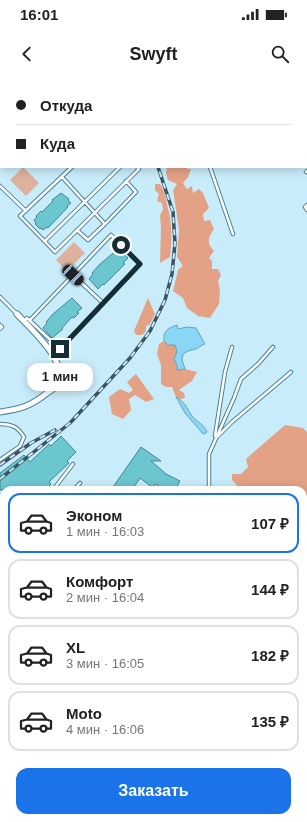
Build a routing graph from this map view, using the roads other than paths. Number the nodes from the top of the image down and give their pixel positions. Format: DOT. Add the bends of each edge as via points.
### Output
graph roads {
  1 [pos="71,168"];
  2 [pos="119,168"];
  3 [pos="138,168"];
  4 [pos="210,168"];
  5 [pos="62,177"];
  6 [pos="126,182"];
  7 [pos="0,186"];
  8 [pos="85,202"];
  9 [pos="307,205"];
  10 [pos="307,210"];
  11 [pos="26,211"];
  12 [pos="94,213"];
  13 [pos="105,224"];
  14 [pos="77,230"];
  15 [pos="233,234"];
  16 [pos="45,242"];
  17 [pos="73,275"];
  18 [pos="0,297"];
  19 [pos="103,304"];
  20 [pos="17,314"];
  21 [pos="30,320"];
  22 [pos="24,322"];
  23 [pos="0,325"];
  24 [pos="0,329"];
  25 [pos="232,347"];
  26 [pos="273,347"];
  27 [pos="291,372"];
  28 [pos="0,412"];
  29 [pos="0,424"];
  30 [pos="215,439"];
  31 [pos="0,460"];
  32 [pos="73,464"];
  33 [pos="80,483"];
  34 [pos="56,486"];
  35 [pos="77,486"];
  36 [pos="209,486"];
  1 -- 5 [label="lane"];
  2 -- 8 [label="lane"];
  3 -- 6 [label="lane"];
  4 -- 15 [label="lane"];
  5 -- 8 [label="lane"];
  5 -- 11 [label="lane"];
  6 -- 12 [label="lane"];
  6 -- 13 [label="lane" via="136,192"];
  7 -- 11 [label="lane"];
  8 -- 12 [label="lane"];
  8 -- 16 [label="lane"];
  9 -- 10 [label="lane"];
  11 -- 16 [label="lane" via="20,216"];
  12 -- 13 [label="lane"];
  12 -- 14 [label="lane"];
  13 -- 14 [label="lane" via="88,240"];
  14 -- 16 [label="lane" via="55,252"];
  17 -- 19 [label="lane"];
  17 -- 19 [label="lane" via="111,235 140,264"];
  17 -- 21 [label="lane"];
  18 -- 20 [label="lane"];
  19 -- 21 [label="lane" via="60,349"];
  20 -- 22 [label="street"];
  21 -- 22 [label="lane" via="28,318"];
  22 -- 28 [label="street" via="52,353 60,374 57,385 37,401 21,409"];
  23 -- 24 [label="lane"];
  25 -- 30 [label="lane" via="225,372"];
  26 -- 30 [label="lane" via="241,379"];
  27 -- 30 [label="lane"];
  29 -- 31 [label="lane" via="10,424 19,429 24,437 20,446"];
  30 -- 36 [label="lane" via="209,454"];
  32 -- 34 [label="lane"];
  33 -- 35 [label="lane"];
}
